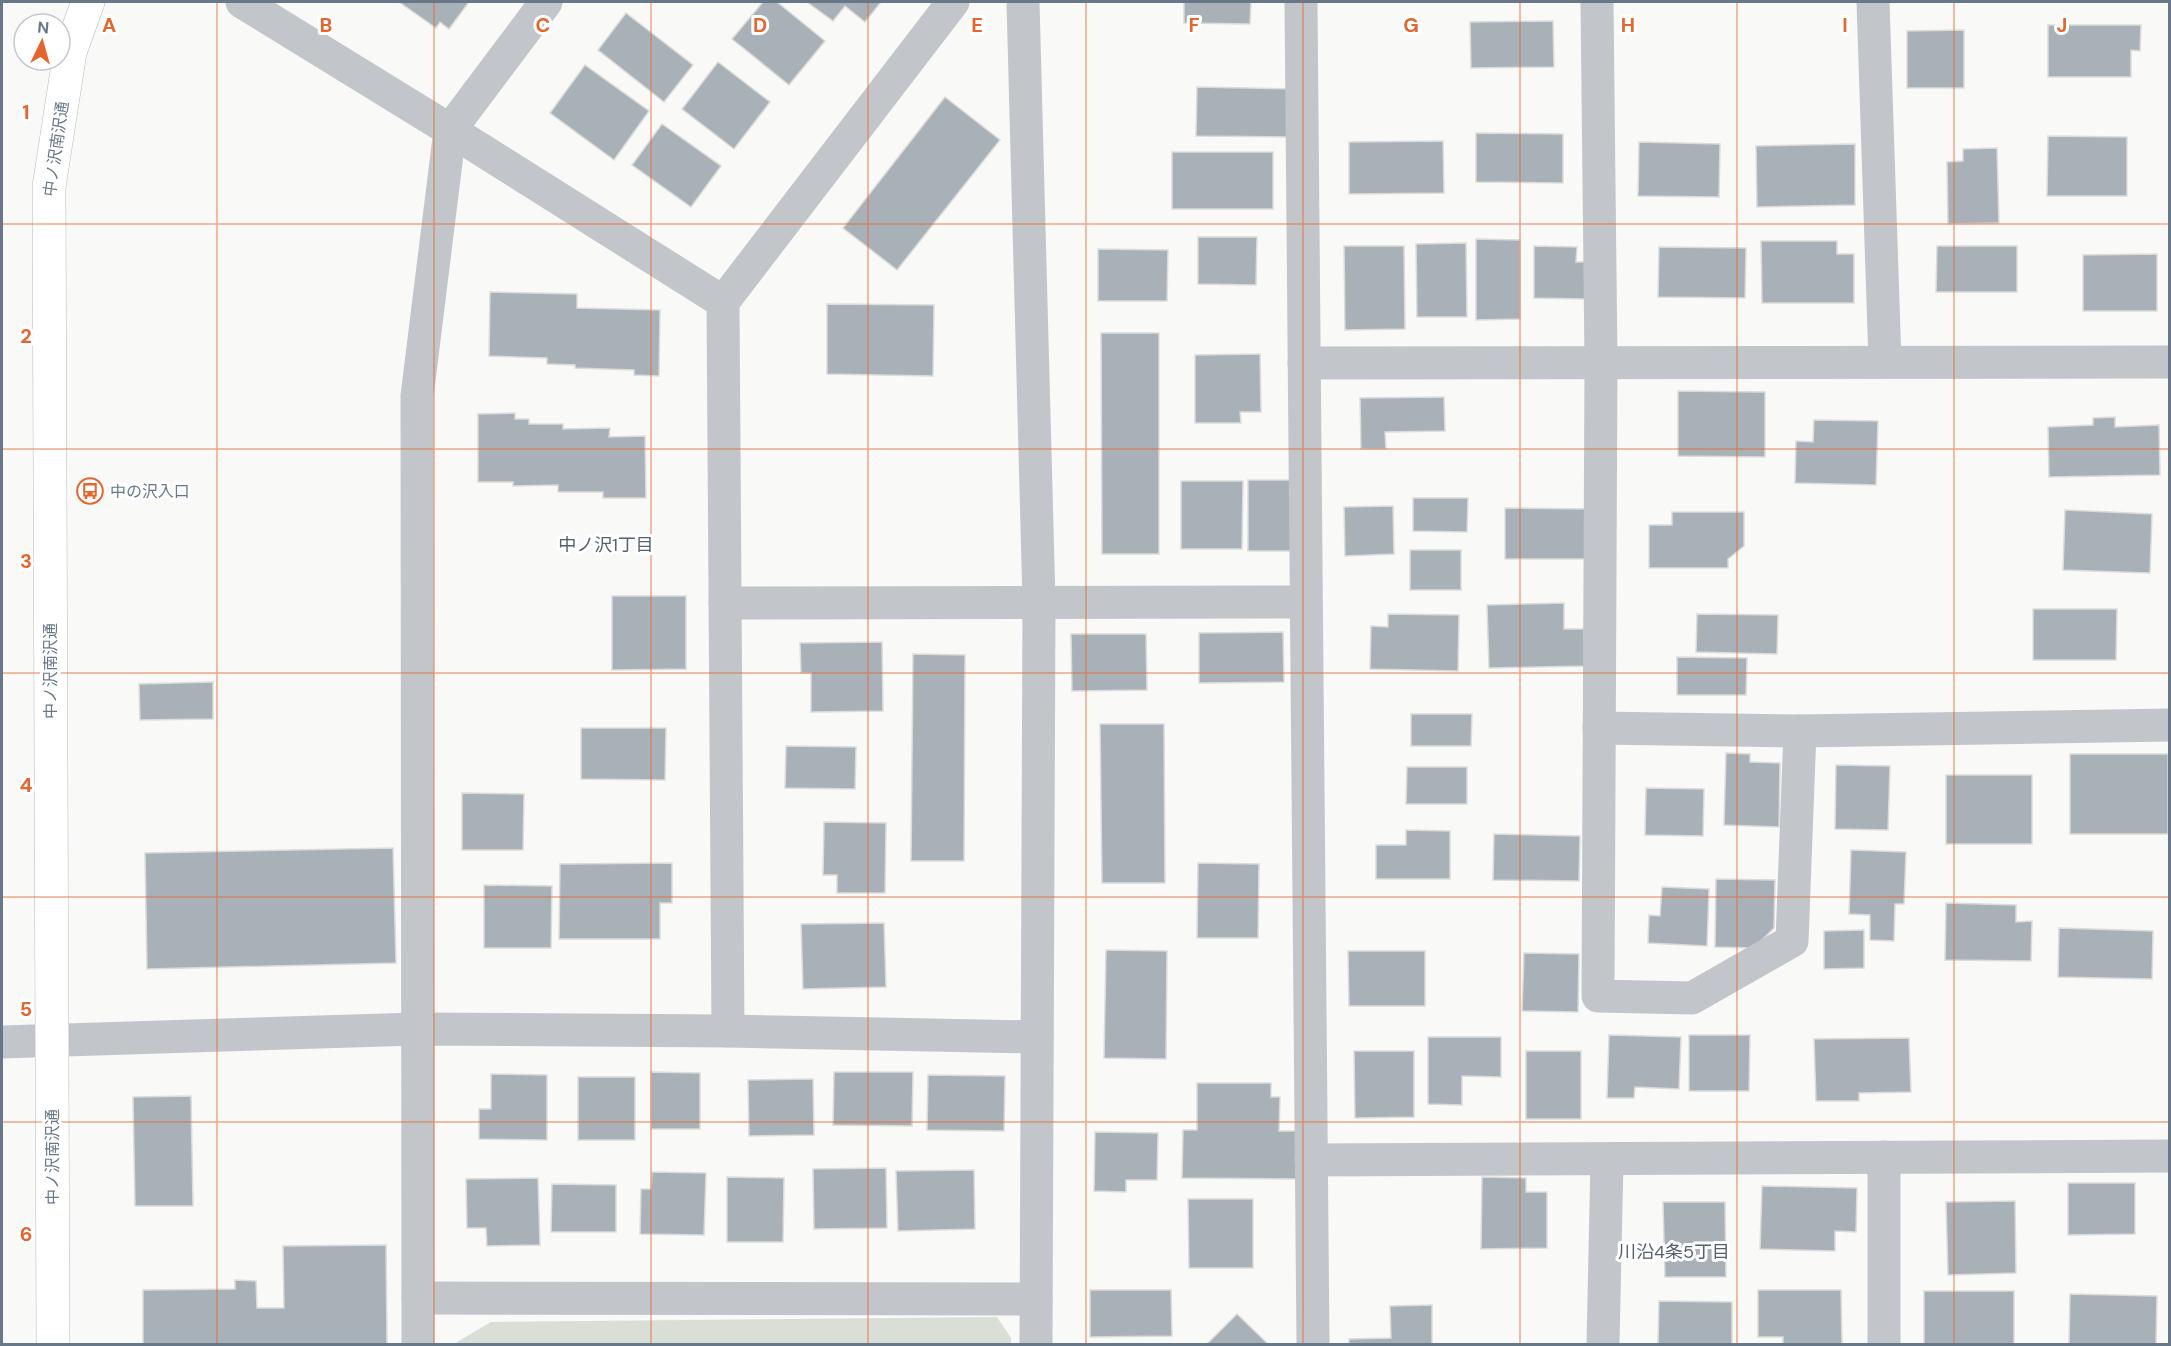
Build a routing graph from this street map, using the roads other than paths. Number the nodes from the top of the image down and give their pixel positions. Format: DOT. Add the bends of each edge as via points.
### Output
graph roads {
  1 [pos="88,2"];
  2 [pos="242,2"];
  3 [pos="546,2"];
  4 [pos="953,2"];
  5 [pos="1023,2"];
  6 [pos="1301,2"];
  7 [pos="1597,2"];
  8 [pos="1873,2"];
  9 [pos="450,130"];
  10 [pos="723,302"];
  11 [pos="1601,362"];
  12 [pos="1885,362"];
  13 [pos="2169,362"];
  14 [pos="1304,363"];
  15 [pos="1039,602"];
  16 [pos="1306,602"];
  17 [pos="725,603"];
  18 [pos="2169,725"];
  19 [pos="1599,728"];
  20 [pos="1800,731"];
  21 [pos="417,1029"];
  22 [pos="728,1031"];
  23 [pos="1037,1037"];
  24 [pos="2,1042"];
  25 [pos="52,1042"];
  26 [pos="2169,1156"];
  27 [pos="1884,1157"];
  28 [pos="1607,1159"];
  29 [pos="1311,1160"];
  30 [pos="418,1298"];
  31 [pos="1036,1299"];
  32 [pos="53,1344"];
  33 [pos="418,1344"];
  34 [pos="1036,1344"];
  35 [pos="1312,1344"];
  36 [pos="1604,1344"];
  37 [pos="1884,1344"];
  1 -- 25 [label="street, 中ノ沢南沢通" via="70,52 49,187"];
  2 -- 9 [label="street"];
  3 -- 9 [label="street"];
  4 -- 10 [label="street"];
  5 -- 15 [label="street"];
  6 -- 14 [label="street"];
  7 -- 11 [label="street"];
  8 -- 12 [label="street"];
  9 -- 10 [label="street"];
  9 -- 21 [label="street" via="417,396"];
  10 -- 17 [label="street"];
  11 -- 12 [label="street"];
  11 -- 14 [label="street"];
  11 -- 19 [label="street"];
  12 -- 13 [label="street"];
  14 -- 16 [label="street"];
  15 -- 16 [label="street"];
  15 -- 17 [label="street"];
  15 -- 23 [label="street"];
  16 -- 29 [label="street"];
  17 -- 22 [label="street"];
  18 -- 20 [label="street"];
  19 -- 20 [label="street"];
  19 -- 20 [label="street" via="1598,996 1692,998 1792,941"];
  21 -- 22 [label="street"];
  21 -- 25 [label="street"];
  21 -- 30 [label="street"];
  22 -- 23 [label="street"];
  23 -- 31 [label="street"];
  24 -- 25 [label="street"];
  25 -- 32 [label="street, 中ノ沢南沢通"];
  26 -- 27 [label="street"];
  27 -- 28 [label="street"];
  27 -- 37 [label="street"];
  28 -- 29 [label="street"];
  28 -- 36 [label="street"];
  29 -- 35 [label="street"];
  30 -- 31 [label="street"];
  30 -- 33 [label="street"];
  31 -- 34 [label="street"];
}
